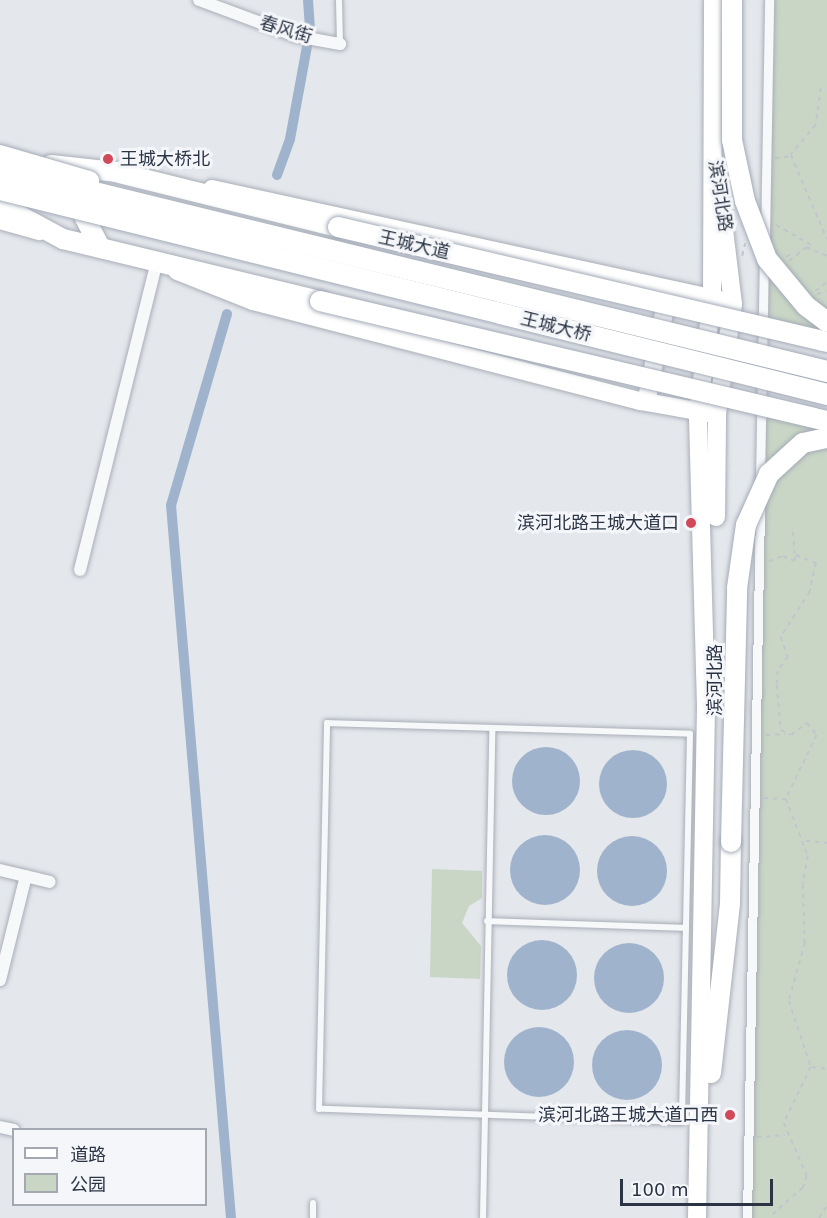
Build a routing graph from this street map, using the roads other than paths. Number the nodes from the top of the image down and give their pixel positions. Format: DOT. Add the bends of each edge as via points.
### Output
graph roads {
  1 [pos="199,0"];
  2 [pos="339,0"];
  3 [pos="713,0"];
  4 [pos="732,0"];
  5 [pos="769,0"];
  6 [pos="340,44"];
  7 [pos="712,144"];
  8 [pos="0,148"];
  9 [pos="0,155"];
  10 [pos="0,160"];
  11 [pos="74,167"];
  12 [pos="0,169"];
  13 [pos="115,172"];
  14 [pos="162,183"];
  15 [pos="0,189"];
  16 [pos="0,198"];
  17 [pos="0,205"];
  18 [pos="0,220"];
  19 [pos="123,221"];
  20 [pos="63,239"];
  21 [pos="100,247"];
  22 [pos="286,251"];
  23 [pos="157,261"];
  24 [pos="667,288"];
  25 [pos="712,298"];
  26 [pos="732,304"];
  27 [pos="827,322"];
  28 [pos="827,342"];
  29 [pos="827,371"];
  30 [pos="827,394"];
  31 [pos="640,401"];
  32 [pos="708,413"];
  33 [pos="827,421"];
  34 [pos="827,438"];
  35 [pos="80,570"];
  36 [pos="492,728"];
  37 [pos="0,870"];
  38 [pos="26,876"];
  39 [pos="50,882"];
  40 [pos="487,921"];
  41 [pos="686,928"];
  42 [pos="0,980"];
  43 [pos="711,1072"];
  44 [pos="483,1118"];
  45 [pos="314,1203"];
  46 [pos="313,1218"];
  47 [pos="483,1218"];
  48 [pos="697,1218"];
  49 [pos="708,1218"];
  50 [pos="747,1218"];
  1 -- 6 [label="street, 春风街" via="296,36"];
  2 -- 6 [label="lane"];
  3 -- 7 [label="main road, 滨河北路"];
  4 -- 27 [label="main road, bridge" via="732,140 745,201 767,259 806,306"];
  5 -- 50 [label="street"];
  7 -- 25 [label="main road, 滨河北路"];
  7 -- 26 [label="main road, 滨河北路"];
  8 -- 11 [label="main road"];
  9 -- 22 [label="main road, bridge"];
  10 -- 11 [label="main road, 王城大道"];
  11 -- 13 [label="main road, 王城大道"];
  12 -- 22 [label="highway, bridge"];
  13 -- 14 [label="main road, 王城大道"];
  13 -- 21 [label="main road" via="97,184 85,218"];
  14 -- 24 [label="main road" via="238,192"];
  14 -- 28 [label="main road, 王城大道, bridge"];
  15 -- 19 [label="highway, bridge"];
  16 -- 19 [label="main road, bridge"];
  17 -- 20 [label="main road"];
  18 -- 20 [label="main road"];
  19 -- 22 [label="highway, bridge"];
  20 -- 21 [label="main road"];
  21 -- 23 [label="main road"];
  22 -- 29 [label="highway, 王城大桥, bridge"];
  22 -- 30 [label="highway, 王城大桥, bridge"];
  23 -- 31 [label="main road" via="253,301"];
  23 -- 33 [label="main road, bridge"];
  23 -- 35 [label="street"];
  24 -- 25 [label="main road"];
  24 -- 31 [label="main road" via="670,299 652,390"];
  25 -- 26 [label="main road"];
  25 -- 32 [label="main road, 滨河北路"];
  26 -- 32 [label="main road, 滨河北路"];
  31 -- 32 [label="main road"];
  32 -- 43 [label="main road, 滨河北路"];
  32 -- 48 [label="main road, 滨河北路"];
  34 -- 43 [label="main road, bridge" via="804,443 769,474 746,525 737,588 730,904"];
  36 -- 40 [label="lane"];
  36 -- 41 [label="lane" via="690,734"];
  36 -- 44 [label="lane" via="327,723 326,746 319,1110"];
  37 -- 38 [label="street"];
  38 -- 39 [label="street"];
  38 -- 42 [label="street"];
  40 -- 41 [label="lane"];
  40 -- 44 [label="lane"];
  41 -- 44 [label="lane" via="682,1122"];
  43 -- 49 [label="main road, 滨河北路"];
  44 -- 47 [label="lane"];
  45 -- 46 [label="lane"];
}
